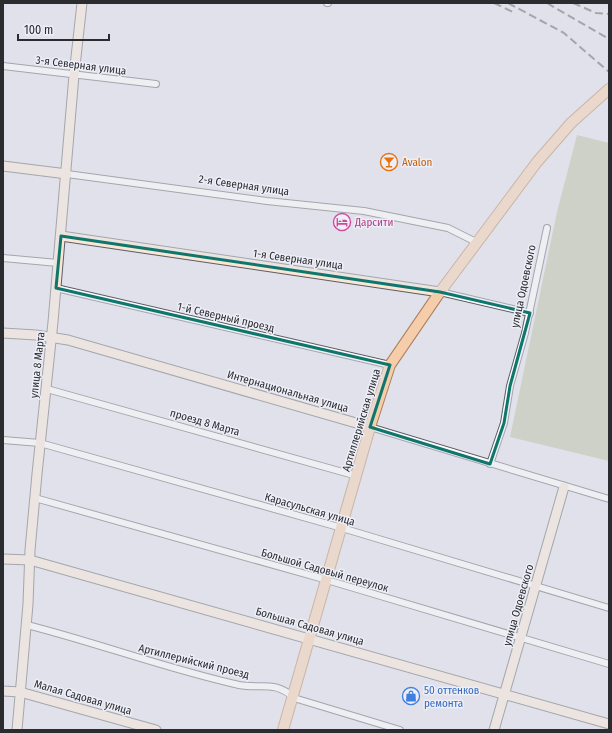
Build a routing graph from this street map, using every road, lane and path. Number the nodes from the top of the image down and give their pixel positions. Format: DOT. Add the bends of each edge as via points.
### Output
graph roads {
  1 [pos="82,3"];
  2 [pos="3,66"];
  3 [pos="74,74"];
  4 [pos="156,84"];
  5 [pos="608,90"];
  6 [pos="3,166"];
  7 [pos="67,174"];
  8 [pos="547,228"];
  9 [pos="61,236"];
  10 [pos="478,243"];
  11 [pos="3,258"];
  12 [pos="58,264"];
  13 [pos="56,288"];
  14 [pos="440,292"];
  15 [pos="530,313"];
  16 [pos="3,333"];
  17 [pos="51,338"];
  18 [pos="390,365"];
  19 [pos="47,389"];
  20 [pos="370,427"];
  21 [pos="3,440"];
  22 [pos="40,443"];
  23 [pos="490,464"];
  24 [pos="357,476"];
  25 [pos="564,487"];
  26 [pos="35,498"];
  27 [pos="609,499"];
  28 [pos="342,528"];
  29 [pos="3,559"];
  30 [pos="30,560"];
  31 [pos="327,580"];
  32 [pos="536,587"];
  33 [pos="609,608"];
  34 [pos="27,625"];
  35 [pos="310,639"];
  36 [pos="520,639"];
  37 [pos="609,664"];
  38 [pos="3,691"];
  39 [pos="20,692"];
  40 [pos="504,694"];
  41 [pos="294,698"];
  42 [pos="609,724"];
  43 [pos="17,730"];
  44 [pos="156,730"];
  45 [pos="284,730"];
  46 [pos="400,730"];
  47 [pos="494,730"];
  1 -- 3 [label="street, улица 8 Марта"];
  2 -- 3 [label="street, 3-я Северная улица"];
  3 -- 4 [label="street, 3-я Северная улица"];
  3 -- 7 [label="street, улица 8 Марта"];
  5 -- 10 [label="main road, Артиллерийская улица" via="571,123 537,162"];
  6 -- 7 [label="street, 2-я Северная улица"];
  7 -- 9 [label="street, улица 8 Марта"];
  7 -- 10 [label="street, 2-я Северная улица" via="364,211 448,228"];
  8 -- 15 [label="street, улица Одоевского"];
  9 -- 12 [label="street, улица 8 Марта"];
  9 -- 14 [label="street, 1-я Северная улица"];
  10 -- 14 [label="main road, Артиллерийская улица"];
  11 -- 12 [label="street"];
  12 -- 13 [label="street, улица 8 Марта"];
  13 -- 17 [label="street, улица 8 Марта"];
  13 -- 18 [label="street, 1-й Северный проезд"];
  14 -- 15 [label="street, 1-я Северная улица"];
  14 -- 18 [label="main road, Артиллерийская улица"];
  15 -- 23 [label="street, улица Одоевского" via="510,386 504,423"];
  16 -- 17 [label="street, Интернациональная улица"];
  17 -- 19 [label="street, улица 8 Марта"];
  17 -- 20 [label="street, Интернациональная улица" via="68,340"];
  18 -- 20 [label="main road, Артиллерийская улица"];
  19 -- 22 [label="street, улица 8 Марта"];
  19 -- 24 [label="street, проезд 8 Марта"];
  20 -- 23 [label="street, Интернациональная улица"];
  20 -- 24 [label="main road, Артиллерийская улица"];
  21 -- 22 [label="street, Карасульская улица"];
  22 -- 26 [label="street, улица 8 Марта"];
  22 -- 28 [label="street, Карасульская улица"];
  23 -- 25 [label="street, Интернациональная улица"];
  24 -- 28 [label="main road, Артиллерийская улица"];
  25 -- 27 [label="street, Интернациональная улица"];
  25 -- 32 [label="street, улица Одоевского"];
  26 -- 30 [label="street, улица 8 Марта"];
  26 -- 31 [label="street, Большой Садовый переулок"];
  28 -- 31 [label="main road, Артиллерийская улица"];
  28 -- 32 [label="street, Карасульская улица"];
  29 -- 30 [label="street, Большая Садовая улица"];
  30 -- 34 [label="street, улица 8 Марта"];
  30 -- 35 [label="street, Большая Садовая улица"];
  31 -- 35 [label="main road, Артиллерийская улица"];
  31 -- 36 [label="street, Большой Садовый переулок"];
  32 -- 33 [label="street, Карасульская улица"];
  32 -- 36 [label="street, улица Одоевского"];
  34 -- 39 [label="street, улица 8 Марта"];
  34 -- 41 [label="street, Артиллерийский проезд" via="168,667 241,685 267,685 286,690"];
  35 -- 40 [label="street, Большая Садовая улица"];
  35 -- 41 [label="main road, Артиллерийская улица"];
  36 -- 37 [label="street, Большой Садовый переулок"];
  36 -- 40 [label="street, улица Одоевского"];
  38 -- 39 [label="street, Малая Садовая улица"];
  39 -- 43 [label="street, улица 8 Марта"];
  39 -- 44 [label="street, Малая Садовая улица"];
  40 -- 42 [label="street, Большая Садовая улица"];
  40 -- 47 [label="street, улица Одоевского"];
  41 -- 45 [label="main road, Артиллерийская улица"];
  41 -- 46 [label="street, Артиллерийский проезд"];
}
